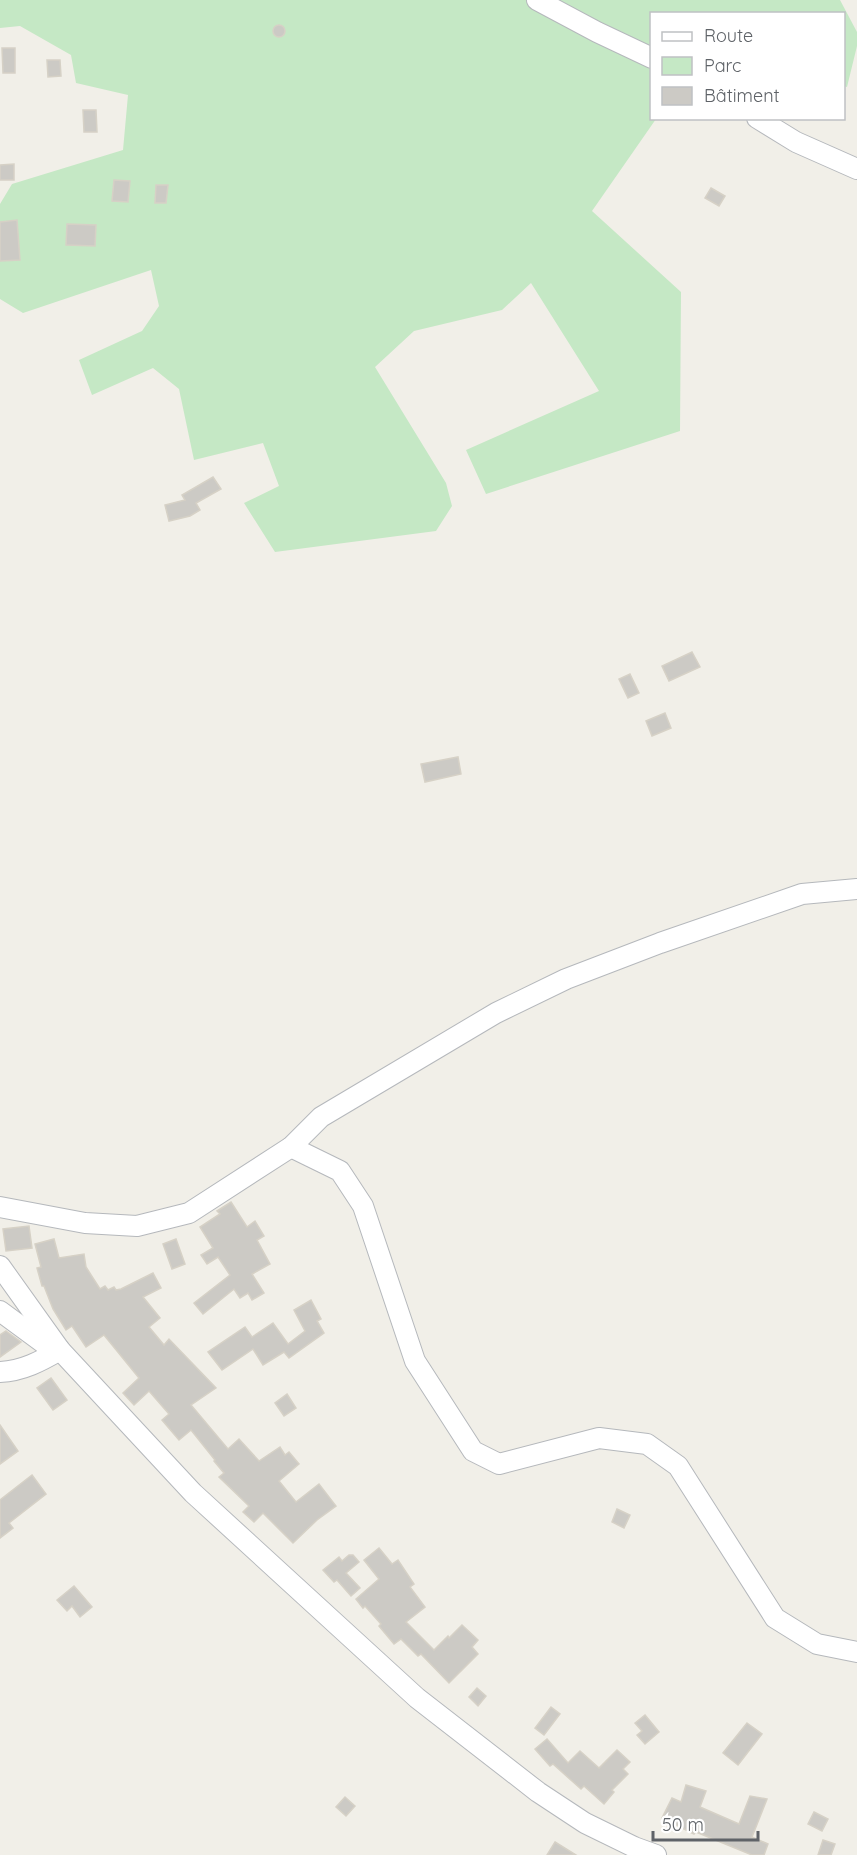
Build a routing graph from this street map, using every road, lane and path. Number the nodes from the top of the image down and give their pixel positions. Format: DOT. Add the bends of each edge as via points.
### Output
graph roads {
  1 [pos="537,0"];
  2 [pos="650,58"];
  3 [pos="761,120"];
  4 [pos="857,169"];
  5 [pos="857,889"];
  6 [pos="291,1147"];
  7 [pos="0,1207"];
  8 [pos="0,1266"];
  9 [pos="0,1311"];
  10 [pos="60,1350"];
  11 [pos="0,1372"];
  12 [pos="857,1652"];
  13 [pos="656,1855"];
  1 -- 2 [label="street"];
  3 -- 4 [label="street" via="796,142"];
  5 -- 6 [label="street" via="802,894 566,979 496,1013 321,1117"];
  6 -- 7 [label="street" via="189,1213 137,1226 85,1223"];
  6 -- 12 [label="street" via="340,1172 363,1206 415,1361 473,1451 500,1464 599,1438 647,1444 678,1466 775,1618 817,1644"];
  8 -- 10 [label="street"];
  9 -- 10 [label="street" via="46,1345"];
  10 -- 11 [label="street" via="15,1371"];
  10 -- 13 [label="street" via="193,1493 417,1698 538,1792 585,1823"];
}
